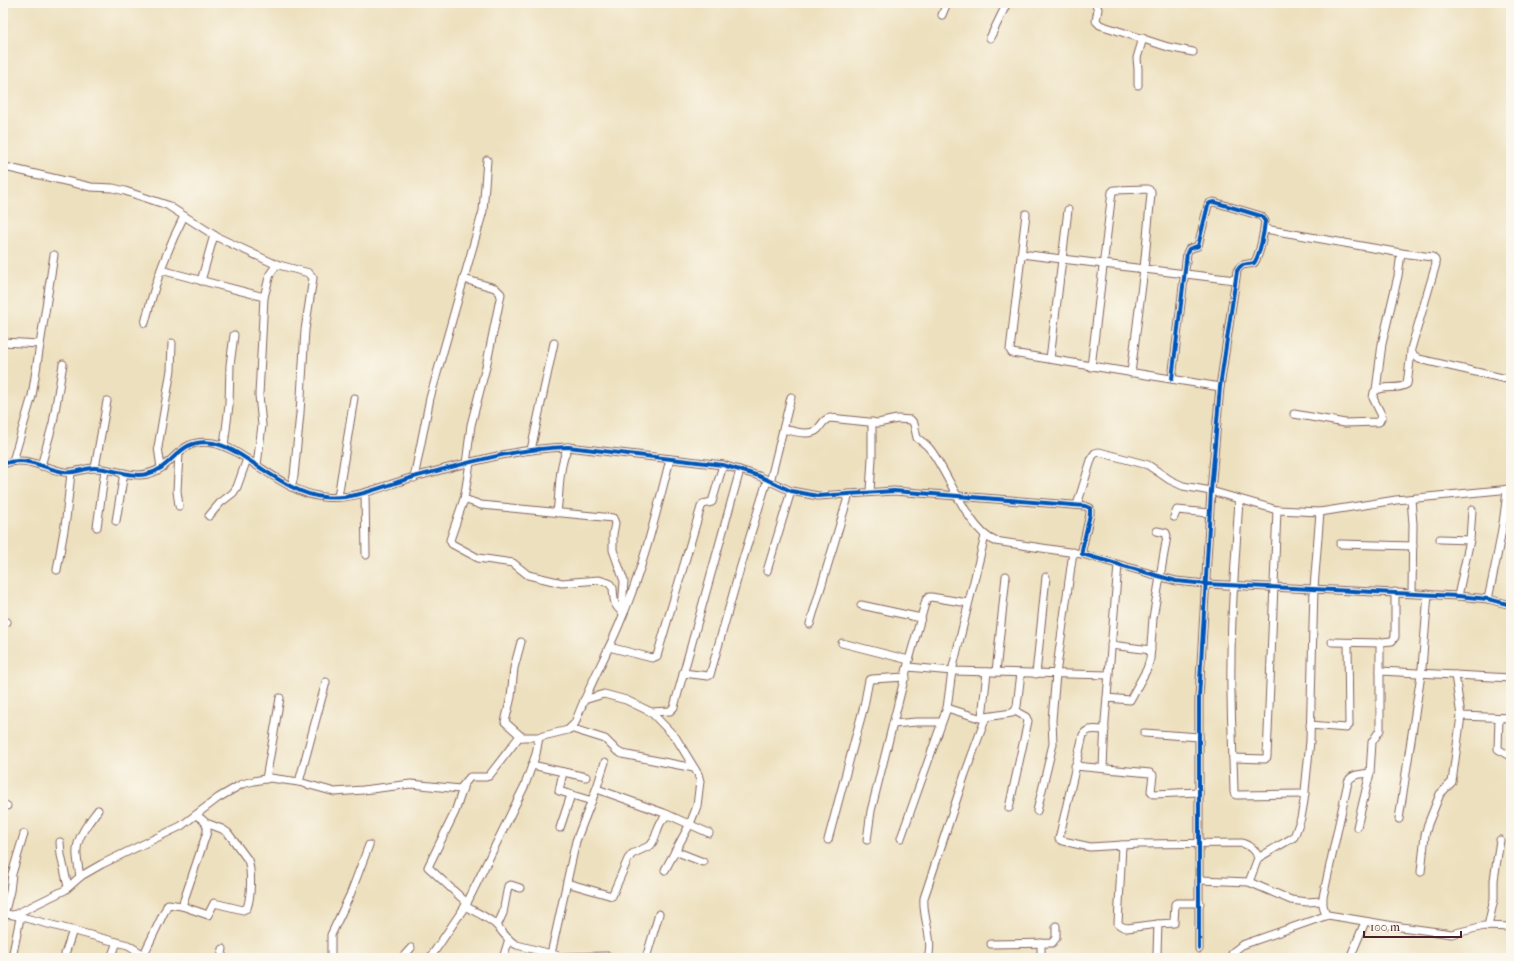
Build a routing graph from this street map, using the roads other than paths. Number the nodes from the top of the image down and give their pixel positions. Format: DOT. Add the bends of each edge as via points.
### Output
graph roads {
  1 [pos="947,3"];
  2 [pos="1007,3"];
  3 [pos="1095,3"];
  4 [pos="942,15"];
  5 [pos="990,38"];
  6 [pos="1143,38"];
  7 [pos="1193,52"];
  8 [pos="1138,85"];
  9 [pos="487,160"];
  10 [pos="5,167"];
  11 [pos="1068,210"];
  12 [pos="1026,214"];
  13 [pos="184,216"];
  14 [pos="1265,229"];
  15 [pos="214,235"];
  16 [pos="1401,253"];
  17 [pos="1021,254"];
  18 [pos="54,255"];
  19 [pos="1062,259"];
  20 [pos="277,264"];
  21 [pos="1104,264"];
  22 [pos="1144,269"];
  23 [pos="161,270"];
  24 [pos="1185,274"];
  25 [pos="464,279"];
  26 [pos="1235,280"];
  27 [pos="201,281"];
  28 [pos="264,297"];
  29 [pos="145,323"];
  30 [pos="234,335"];
  31 [pos="3,342"];
  32 [pos="172,343"];
  33 [pos="554,343"];
  34 [pos="40,344"];
  35 [pos="1411,354"];
  36 [pos="1050,359"];
  37 [pos="63,364"];
  38 [pos="1091,367"];
  39 [pos="1131,373"];
  40 [pos="1172,380"];
  41 [pos="1511,380"];
  42 [pos="1220,387"];
  43 [pos="1376,390"];
  44 [pos="791,397"];
  45 [pos="354,398"];
  46 [pos="107,401"];
  47 [pos="1294,414"];
  48 [pos="872,422"];
  49 [pos="783,429"];
  50 [pos="224,446"];
  51 [pos="568,447"];
  52 [pos="531,450"];
  53 [pos="179,453"];
  54 [pos="247,459"];
  55 [pos="670,459"];
  56 [pos="13,461"];
  57 [pos="468,463"];
  58 [pos="3,464"];
  59 [pos="723,465"];
  60 [pos="41,466"];
  61 [pos="257,466"];
  62 [pos="96,468"];
  63 [pos="161,468"];
  64 [pos="105,470"];
  65 [pos="740,470"];
  66 [pos="71,473"];
  67 [pos="124,473"];
  68 [pos="414,478"];
  69 [pos="769,481"];
  70 [pos="291,486"];
  71 [pos="1509,489"];
  72 [pos="790,491"];
  73 [pos="1211,491"];
  74 [pos="870,492"];
  75 [pos="365,493"];
  76 [pos="849,494"];
  77 [pos="957,496"];
  78 [pos="338,497"];
  79 [pos="1411,498"];
  80 [pos="464,499"];
  81 [pos="1239,499"];
  82 [pos="1077,505"];
  83 [pos="179,506"];
  84 [pos="1277,510"];
  85 [pos="1472,510"];
  86 [pos="1320,512"];
  87 [pos="557,513"];
  88 [pos="1209,514"];
  89 [pos="209,516"];
  90 [pos="1174,517"];
  91 [pos="116,521"];
  92 [pos="97,527"];
  93 [pos="1157,531"];
  94 [pos="985,536"];
  95 [pos="1440,539"];
  96 [pos="1470,540"];
  97 [pos="1340,544"];
  98 [pos="1413,546"];
  99 [pos="1073,552"];
  100 [pos="1082,554"];
  101 [pos="366,555"];
  102 [pos="1118,565"];
  103 [pos="57,570"];
  104 [pos="767,571"];
  105 [pos="1006,576"];
  106 [pos="1159,577"];
  107 [pos="1046,578"];
  108 [pos="1206,584"];
  109 [pos="1234,585"];
  110 [pos="1274,587"];
  111 [pos="1314,588"];
  112 [pos="1395,592"];
  113 [pos="1412,593"];
  114 [pos="1428,594"];
  115 [pos="1458,596"];
  116 [pos="1488,599"];
  117 [pos="968,603"];
  118 [pos="861,605"];
  119 [pos="1511,605"];
  120 [pos="622,615"];
  121 [pos="921,618"];
  122 [pos="810,624"];
  123 [pos="521,642"];
  124 [pos="1332,642"];
  125 [pos="842,643"];
  126 [pos="1348,643"];
  127 [pos="1381,643"];
  128 [pos="1111,645"];
  129 [pos="609,647"];
  130 [pos="1151,650"];
  131 [pos="908,664"];
  132 [pos="1380,670"];
  133 [pos="952,671"];
  134 [pos="987,672"];
  135 [pos="996,672"];
  136 [pos="1421,672"];
  137 [pos="682,673"];
  138 [pos="1021,674"];
  139 [pos="1036,674"];
  140 [pos="1056,674"];
  141 [pos="1109,675"];
  142 [pos="1455,675"];
  143 [pos="906,677"];
  144 [pos="1511,678"];
  145 [pos="326,682"];
  146 [pos="280,698"];
  147 [pos="1107,698"];
  148 [pos="584,700"];
  149 [pos="947,708"];
  150 [pos="1015,711"];
  151 [pos="651,712"];
  152 [pos="1461,716"];
  153 [pos="984,717"];
  154 [pos="1499,718"];
  155 [pos="1511,718"];
  156 [pos="941,722"];
  157 [pos="893,724"];
  158 [pos="1310,725"];
  159 [pos="570,728"];
  160 [pos="1105,730"];
  161 [pos="1144,733"];
  162 [pos="522,737"];
  163 [pos="539,737"];
  164 [pos="1199,737"];
  165 [pos="1511,757"];
  166 [pos="1233,758"];
  167 [pos="605,762"];
  168 [pos="532,765"];
  169 [pos="1075,766"];
  170 [pos="694,768"];
  171 [pos="1103,768"];
  172 [pos="563,772"];
  173 [pos="1370,773"];
  174 [pos="586,777"];
  175 [pos="266,779"];
  176 [pos="299,782"];
  177 [pos="463,788"];
  178 [pos="596,789"];
  179 [pos="1199,792"];
  180 [pos="1305,794"];
  181 [pos="571,795"];
  182 [pos="592,801"];
  183 [pos="1009,808"];
  184 [pos="98,810"];
  185 [pos="1037,811"];
  186 [pos="196,815"];
  187 [pos="668,815"];
  188 [pos="1399,819"];
  189 [pos="206,823"];
  190 [pos="690,824"];
  191 [pos="1357,827"];
  192 [pos="560,828"];
  193 [pos="709,833"];
  194 [pos="24,834"];
  195 [pos="901,838"];
  196 [pos="828,840"];
  197 [pos="867,840"];
  198 [pos="1500,840"];
  199 [pos="60,842"];
  200 [pos="1200,843"];
  201 [pos="369,845"];
  202 [pos="1122,845"];
  203 [pos="675,851"];
  204 [pos="1258,858"];
  205 [pos="703,862"];
  206 [pos="665,870"];
  207 [pos="1421,872"];
  208 [pos="80,878"];
  209 [pos="1200,880"];
  210 [pos="1250,882"];
  211 [pos="567,883"];
  212 [pos="68,887"];
  213 [pos="520,888"];
  214 [pos="1322,901"];
  215 [pos="1200,903"];
  216 [pos="466,905"];
  217 [pos="182,906"];
  218 [pos="660,914"];
  219 [pos="3,916"];
  220 [pos="17,916"];
  221 [pos="1326,916"];
  222 [pos="1365,922"];
  223 [pos="1158,924"];
  224 [pos="497,926"];
  225 [pos="1056,926"];
  226 [pos="1488,926"];
  227 [pos="1511,927"];
  228 [pos="73,930"];
  229 [pos="508,939"];
  230 [pos="117,942"];
  231 [pos="1041,943"];
  232 [pos="991,944"];
  233 [pos="411,948"];
  234 [pos="223,949"];
  235 [pos="1199,949"];
  236 [pos="1157,953"];
  237 [pos="551,954"];
  238 [pos="147,956"];
  239 [pos="608,956"];
  240 [pos="559,957"];
  241 [pos="12,958"];
  242 [pos="70,958"];
  243 [pos="111,958"];
  244 [pos="221,958"];
  245 [pos="331,958"];
  246 [pos="402,958"];
  247 [pos="430,958"];
  248 [pos="503,958"];
  249 [pos="646,958"];
  250 [pos="928,958"];
  251 [pos="1041,958"];
  252 [pos="1230,958"];
  253 [pos="1350,958"];
  1 -- 4 [label="street"];
  2 -- 5 [label="street"];
  3 -- 6 [label="street" via="1098,9 1095,19 1097,24"];
  6 -- 7 [label="street"];
  6 -- 8 [label="street" via="1137,58"];
  9 -- 25 [label="street" via="483,210"];
  10 -- 13 [label="street" via="91,187 126,191 167,205"];
  11 -- 19 [label="street"];
  12 -- 17 [label="street"];
  13 -- 15 [label="street"];
  13 -- 23 [label="street" via="174,234"];
  14 -- 16 [label="street"];
  14 -- 24 [label="street" via="1265,222 1261,216 1210,203 1198,246 1188,250"];
  14 -- 26 [label="street" via="1255,262 1240,266"];
  15 -- 20 [label="street"];
  15 -- 27 [label="street"];
  16 -- 35 [label="street" via="1432,257 1436,264 1410,349"];
  16 -- 43 [label="street" via="1382,344"];
  17 -- 19 [label="street"];
  17 -- 36 [label="street" via="1011,352"];
  18 -- 34 [label="street"];
  19 -- 21 [label="street"];
  19 -- 36 [label="street"];
  20 -- 28 [label="street" via="270,274"];
  20 -- 70 [label="street" via="309,273 313,278 305,330 300,413"];
  21 -- 22 [label="street"];
  21 -- 22 [label="street" via="1112,192 1147,189 1152,194"];
  21 -- 38 [label="street"];
  22 -- 24 [label="street"];
  22 -- 39 [label="street"];
  23 -- 27 [label="street"];
  23 -- 29 [label="street"];
  24 -- 26 [label="street"];
  24 -- 40 [label="street"];
  25 -- 57 [label="street" via="495,288 501,294 471,425"];
  25 -- 68 [label="street" via="430,398"];
  26 -- 42 [label="street"];
  27 -- 28 [label="street"];
  28 -- 61 [label="street" via="259,395 262,425"];
  30 -- 50 [label="street" via="230,365 230,405"];
  31 -- 34 [label="street"];
  32 -- 63 [label="street" via="172,370 158,447"];
  33 -- 52 [label="street"];
  34 -- 56 [label="street" via="32,396"];
  35 -- 41 [label="street" via="1419,359"];
  35 -- 43 [label="street" via="1407,384"];
  36 -- 38 [label="street"];
  37 -- 60 [label="street" via="53,424"];
  38 -- 39 [label="street"];
  39 -- 40 [label="street"];
  40 -- 42 [label="street"];
  42 -- 73 [label="street"];
  43 -- 47 [label="street" via="1373,398 1382,416 1379,422 1345,423"];
  44 -- 49 [label="street"];
  45 -- 78 [label="street"];
  46 -- 62 [label="street"];
  48 -- 49 [label="street" via="830,418 810,433"];
  48 -- 74 [label="street"];
  48 -- 77 [label="street" via="911,420 917,438 930,448"];
  49 -- 69 [label="street"];
  50 -- 53 [label="street" via="200,442 191,444"];
  50 -- 54 [label="street"];
  51 -- 52 [label="street"];
  51 -- 55 [label="street"];
  51 -- 87 [label="street" via="561,468"];
  52 -- 57 [label="street"];
  53 -- 63 [label="street"];
  53 -- 83 [label="street"];
  54 -- 61 [label="street"];
  54 -- 89 [label="street" via="237,488"];
  55 -- 59 [label="street"];
  55 -- 120 [label="street" via="641,568"];
  56 -- 58 [label="street"];
  56 -- 60 [label="street"];
  57 -- 68 [label="street"];
  57 -- 80 [label="street"];
  59 -- 65 [label="street"];
  59 -- 129 [label="street" via="712,502 704,503 701,507 658,656 652,658"];
  60 -- 66 [label="street"];
  61 -- 70 [label="street"];
  62 -- 64 [label="street"];
  62 -- 66 [label="street"];
  63 -- 67 [label="street" via="147,474"];
  64 -- 67 [label="street"];
  64 -- 92 [label="street"];
  65 -- 69 [label="street"];
  65 -- 137 [label="street"];
  66 -- 103 [label="street"];
  67 -- 91 [label="street"];
  68 -- 75 [label="street"];
  69 -- 72 [label="street"];
  69 -- 137 [label="street" via="740,569 710,675"];
  70 -- 78 [label="street" via="299,491 323,497"];
  71 -- 79 [label="street"];
  71 -- 116 [label="street"];
  72 -- 76 [label="street" via="818,496"];
  72 -- 104 [label="street"];
  73 -- 81 [label="street"];
  73 -- 82 [label="street" via="1184,486 1144,463 1099,452 1092,457"];
  73 -- 88 [label="street"];
  74 -- 76 [label="street"];
  74 -- 77 [label="street" via="894,491"];
  75 -- 78 [label="street"];
  75 -- 101 [label="street"];
  76 -- 122 [label="street"];
  77 -- 82 [label="street"];
  77 -- 94 [label="street"];
  79 -- 86 [label="street"];
  79 -- 98 [label="street"];
  80 -- 87 [label="street" via="481,505"];
  80 -- 120 [label="street" via="451,539 452,544 478,558 513,563 528,575 562,582 607,582 613,588 615,606"];
  81 -- 84 [label="street"];
  81 -- 109 [label="street"];
  82 -- 100 [label="street" via="1088,507 1090,511"];
  84 -- 86 [label="street"];
  84 -- 110 [label="street"];
  85 -- 96 [label="street"];
  86 -- 111 [label="street"];
  87 -- 120 [label="street" via="614,519 613,550 624,581"];
  88 -- 90 [label="street" via="1177,510"];
  88 -- 108 [label="street"];
  93 -- 106 [label="street" via="1165,532 1167,536"];
  94 -- 99 [label="street" via="995,541"];
  94 -- 117 [label="street"];
  95 -- 96 [label="street"];
  96 -- 115 [label="street"];
  97 -- 98 [label="street"];
  98 -- 113 [label="street"];
  99 -- 100 [label="street"];
  99 -- 140 [label="street"];
  100 -- 102 [label="street"];
  102 -- 106 [label="street"];
  102 -- 128 [label="street"];
  105 -- 135 [label="street"];
  106 -- 108 [label="street"];
  106 -- 130 [label="street"];
  107 -- 139 [label="street"];
  108 -- 109 [label="street"];
  108 -- 164 [label="street"];
  109 -- 110 [label="street"];
  109 -- 166 [label="street" via="1230,662"];
  110 -- 111 [label="street"];
  110 -- 166 [label="street" via="1267,757"];
  111 -- 112 [label="street"];
  111 -- 158 [label="street"];
  112 -- 113 [label="street"];
  112 -- 127 [label="street" via="1395,637 1392,641"];
  113 -- 114 [label="street"];
  114 -- 115 [label="street"];
  114 -- 136 [label="street"];
  115 -- 116 [label="street"];
  116 -- 119 [label="street"];
  117 -- 121 [label="street" via="929,597"];
  117 -- 133 [label="street"];
  118 -- 121 [label="street"];
  120 -- 129 [label="street"];
  121 -- 131 [label="street"];
  123 -- 162 [label="street" via="505,722"];
  124 -- 126 [label="street"];
  125 -- 131 [label="street"];
  126 -- 127 [label="street"];
  126 -- 158 [label="street" via="1349,725 1346,728"];
  127 -- 132 [label="street"];
  128 -- 130 [label="street"];
  128 -- 141 [label="street"];
  129 -- 148 [label="street"];
  130 -- 147 [label="street" via="1147,669 1132,699 1128,701"];
  131 -- 133 [label="street"];
  131 -- 143 [label="street"];
  132 -- 136 [label="street"];
  132 -- 173 [label="street" via="1380,728 1372,742"];
  133 -- 134 [label="street"];
  133 -- 149 [label="street"];
  134 -- 135 [label="street"];
  134 -- 153 [label="street"];
  135 -- 138 [label="street"];
  136 -- 142 [label="street"];
  136 -- 188 [label="street"];
  137 -- 151 [label="street" via="672,710"];
  138 -- 139 [label="street"];
  138 -- 150 [label="street"];
  139 -- 140 [label="street"];
  140 -- 141 [label="street"];
  140 -- 185 [label="street" via="1052,744"];
  141 -- 147 [label="street"];
  142 -- 144 [label="street"];
  142 -- 152 [label="street"];
  143 -- 157 [label="street"];
  143 -- 196 [label="street" via="869,680"];
  145 -- 176 [label="street"];
  146 -- 175 [label="street"];
  147 -- 160 [label="street"];
  148 -- 151 [label="street" via="608,695"];
  148 -- 159 [label="street" via="575,723"];
  149 -- 153 [label="street" via="979,718"];
  149 -- 156 [label="street"];
  150 -- 153 [label="street"];
  150 -- 183 [label="street" via="1028,721"];
  151 -- 170 [label="street" via="676,738"];
  152 -- 154 [label="street"];
  152 -- 207 [label="street" via="1452,782 1438,797 1428,824"];
  153 -- 250 [label="street" via="924,898 923,907 930,943"];
  154 -- 155 [label="street"];
  154 -- 165 [label="street" via="1498,748"];
  156 -- 157 [label="street"];
  156 -- 195 [label="street"];
  157 -- 197 [label="street" via="871,811"];
  158 -- 180 [label="street"];
  159 -- 163 [label="street"];
  159 -- 170 [label="street" via="605,739 622,754"];
  160 -- 169 [label="street" via="1090,730 1084,733"];
  160 -- 171 [label="street"];
  161 -- 164 [label="street"];
  162 -- 163 [label="street"];
  162 -- 177 [label="street" via="517,739 489,776 470,777"];
  163 -- 168 [label="street"];
  164 -- 179 [label="street"];
  166 -- 180 [label="street" via="1236,795"];
  167 -- 178 [label="street"];
  168 -- 172 [label="street"];
  168 -- 216 [label="street"];
  169 -- 171 [label="street"];
  169 -- 202 [label="street" via="1059,839 1090,847"];
  170 -- 190 [label="street" via="699,776 700,786 697,806"];
  171 -- 179 [label="street" via="1153,775 1151,792 1154,794"];
  172 -- 174 [label="street"];
  172 -- 181 [label="street" via="559,791"];
  173 -- 191 [label="street"];
  173 -- 214 [label="street" via="1353,776 1349,780"];
  175 -- 176 [label="street"];
  175 -- 186 [label="street" via="242,784"];
  176 -- 177 [label="street" via="335,792 411,784"];
  177 -- 216 [label="street" via="455,812 428,867"];
  178 -- 182 [label="street"];
  178 -- 187 [label="street"];
  179 -- 200 [label="street"];
  180 -- 204 [label="street" via="1301,818 1294,837"];
  181 -- 182 [label="street"];
  181 -- 192 [label="street"];
  182 -- 211 [label="street" via="576,841"];
  184 -- 208 [label="street" via="87,825 78,845"];
  186 -- 189 [label="street"];
  186 -- 208 [label="street" via="180,826 108,861"];
  187 -- 190 [label="street"];
  187 -- 211 [label="street" via="661,820 651,844 632,854 628,859 613,895"];
  189 -- 217 [label="street" via="207,832"];
  189 -- 217 [label="street" via="222,828 228,833 248,860 250,880 247,910 214,903 208,915"];
  190 -- 193 [label="street"];
  190 -- 203 [label="street"];
  194 -- 219 [label="street"];
  198 -- 226 [label="street" via="1494,899"];
  199 -- 212 [label="street"];
  200 -- 202 [label="street"];
  200 -- 204 [label="street" via="1242,843 1254,849"];
  200 -- 209 [label="street"];
  201 -- 245 [label="street" via="331,935"];
  202 -- 223 [label="street" via="1118,924 1127,928"];
  203 -- 205 [label="street"];
  203 -- 206 [label="street"];
  204 -- 210 [label="street"];
  208 -- 212 [label="street"];
  209 -- 210 [label="street"];
  209 -- 215 [label="street"];
  210 -- 214 [label="street" via="1291,900"];
  211 -- 237 [label="street"];
  212 -- 220 [label="street"];
  213 -- 224 [label="street" via="508,886 503,913"];
  214 -- 221 [label="street"];
  215 -- 223 [label="street" via="1176,903 1174,922"];
  215 -- 235 [label="street"];
  216 -- 224 [label="street"];
  216 -- 247 [label="street"];
  217 -- 238 [label="street" via="168,904"];
  218 -- 249 [label="street"];
  219 -- 220 [label="street"];
  220 -- 228 [label="street"];
  220 -- 241 [label="street"];
  221 -- 222 [label="street"];
  221 -- 252 [label="street" via="1242,946 1233,952"];
  222 -- 226 [label="street" via="1452,934"];
  222 -- 253 [label="street"];
  223 -- 236 [label="street"];
  224 -- 229 [label="street"];
  225 -- 231 [label="street" via="1054,942"];
  226 -- 227 [label="street"];
  228 -- 230 [label="street"];
  228 -- 242 [label="street" via="64,954"];
  229 -- 237 [label="street" via="517,945"];
  229 -- 248 [label="street"];
  230 -- 238 [label="street"];
  230 -- 243 [label="street"];
  231 -- 232 [label="street"];
  231 -- 251 [label="street"];
  233 -- 246 [label="street"];
  234 -- 244 [label="street"];
  237 -- 240 [label="street"];
  239 -- 240 [label="street"];
}
